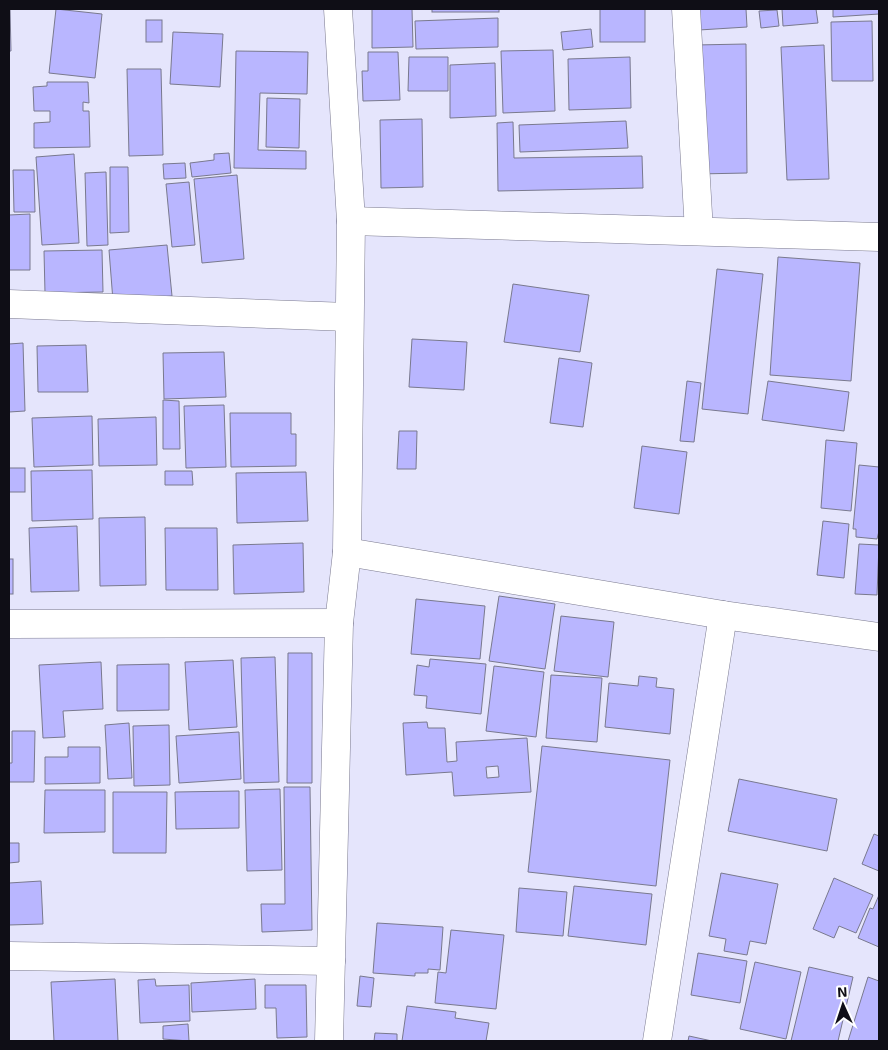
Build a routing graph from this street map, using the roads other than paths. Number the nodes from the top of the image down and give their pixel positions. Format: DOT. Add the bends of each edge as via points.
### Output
graph roads {
  1 [pos="338,9"];
  2 [pos="686,9"];
  3 [pos="350,221"];
  4 [pos="699,231"];
  5 [pos="879,237"];
  6 [pos="9,304"];
  7 [pos="348,316"];
  8 [pos="347,552"];
  9 [pos="723,614"];
  10 [pos="339,623"];
  11 [pos="9,624"];
  12 [pos="879,638"];
  13 [pos="9,956"];
  14 [pos="331,961"];
  15 [pos="329,1041"];
  16 [pos="657,1041"];
  1 -- 3 [label="street"];
  2 -- 4 [label="street"];
  3 -- 4 [label="street"];
  3 -- 7 [label="street"];
  4 -- 5 [label="street"];
  6 -- 7 [label="street"];
  7 -- 8 [label="street"];
  8 -- 9 [label="street"];
  8 -- 10 [label="street"];
  9 -- 12 [label="street"];
  9 -- 16 [label="street"];
  10 -- 11 [label="street"];
  10 -- 14 [label="street"];
  13 -- 14 [label="street"];
  14 -- 15 [label="street"];
}
